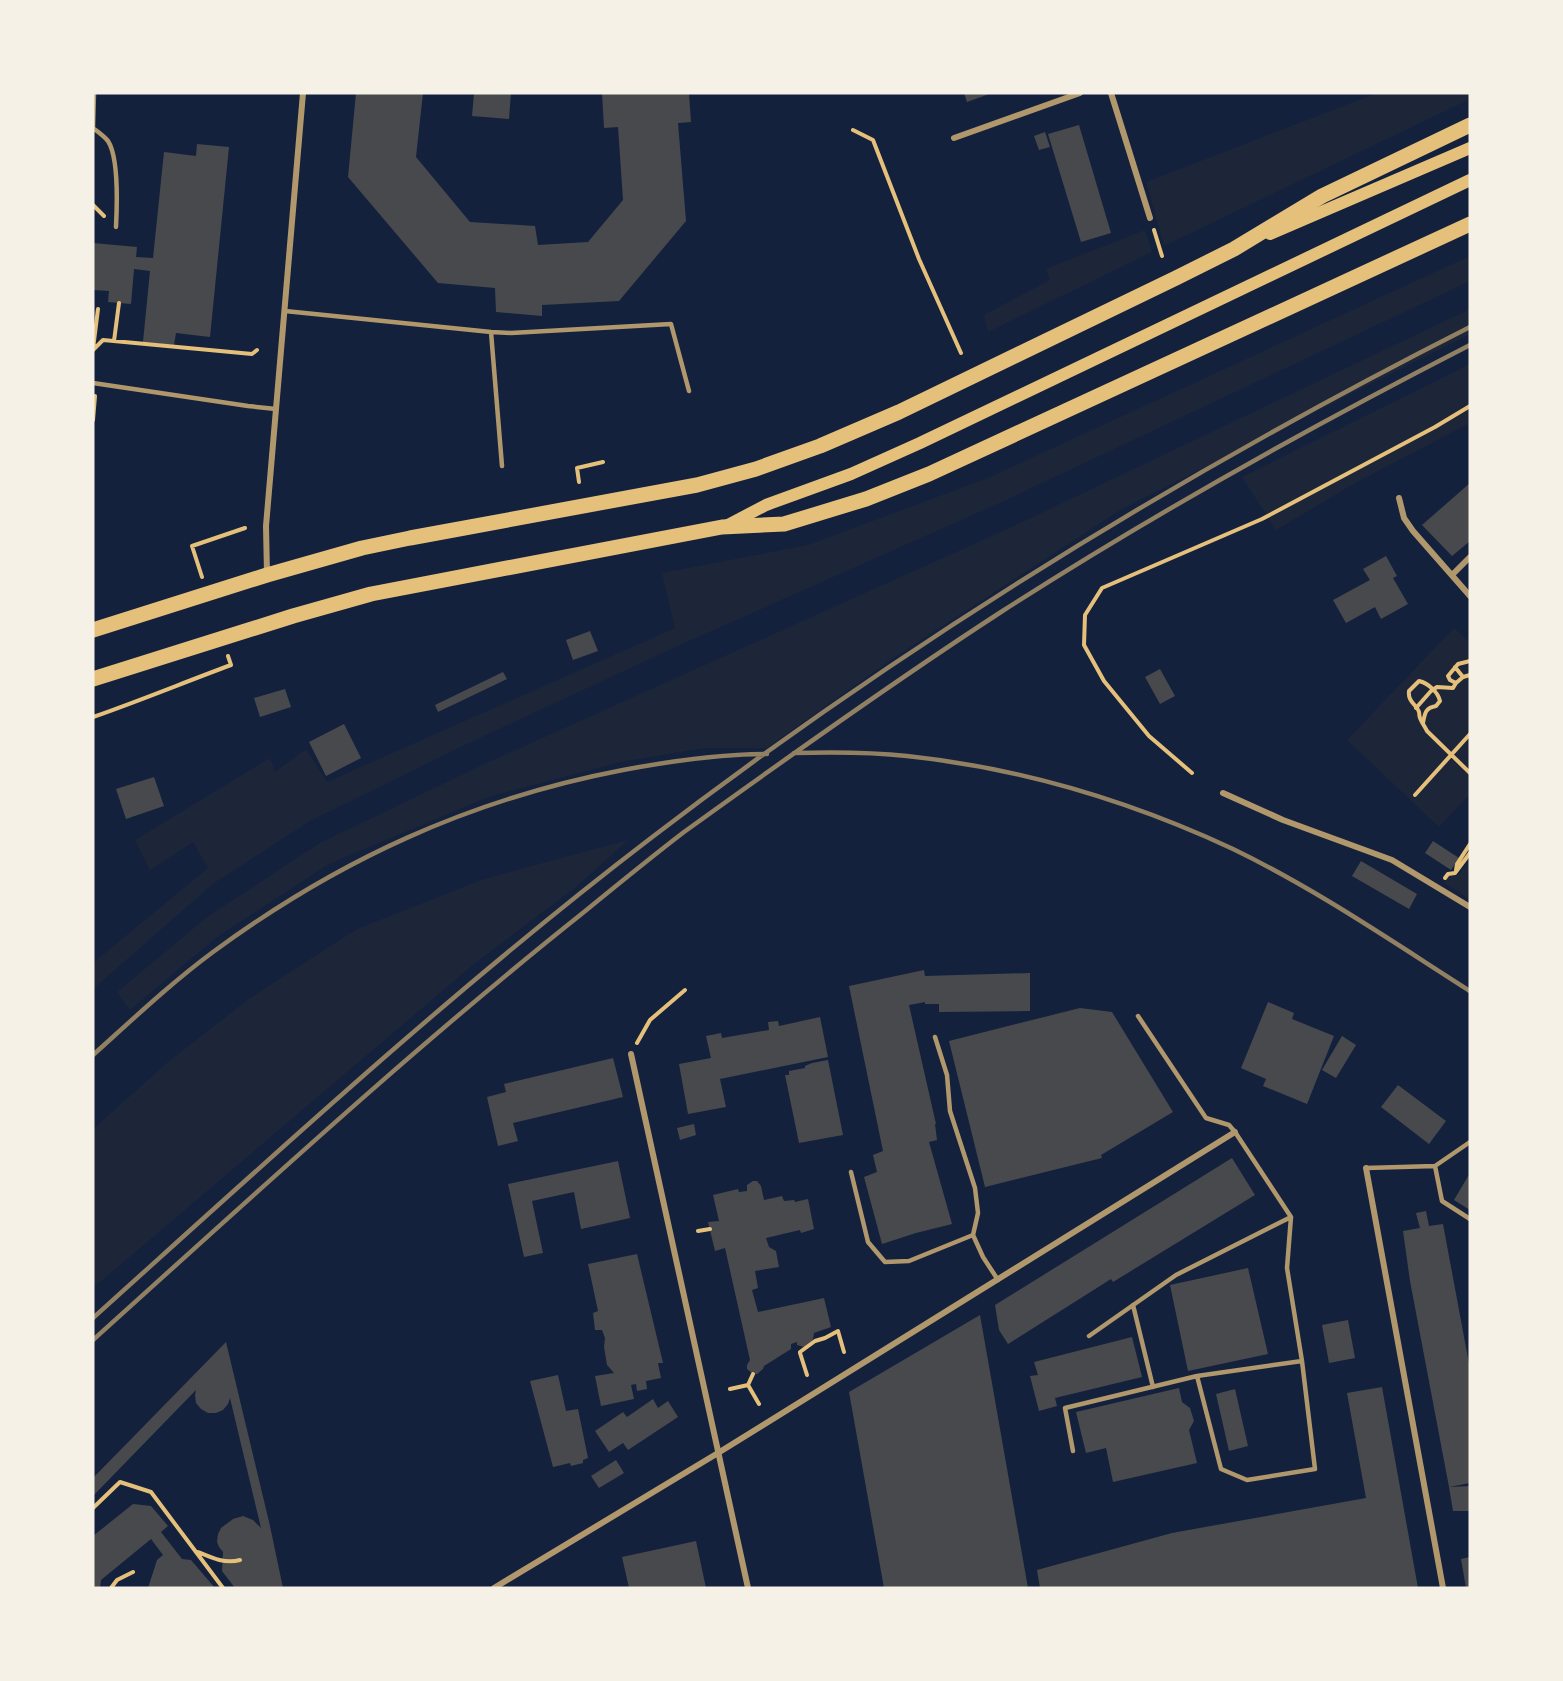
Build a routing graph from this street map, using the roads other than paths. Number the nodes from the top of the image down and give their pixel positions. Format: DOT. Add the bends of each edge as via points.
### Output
graph roads {
  1 [pos="94,93"];
  2 [pos="303,93"];
  3 [pos="1080,93"];
  4 [pos="1112,93"];
  5 [pos="1470,125"];
  6 [pos="954,138"];
  7 [pos="1470,148"];
  8 [pos="1470,180"];
  9 [pos="1150,218"];
  10 [pos="1470,224"];
  11 [pos="116,227"];
  12 [pos="1234,249"];
  13 [pos="285,311"];
  14 [pos="490,332"];
  15 [pos="95,383"];
  16 [pos="688,391"];
  17 [pos="276,409"];
  18 [pos="502,466"];
  19 [pos="1399,498"];
  20 [pos="722,527"];
  21 [pos="1470,557"];
  22 [pos="267,575"];
  23 [pos="1452,575"];
  24 [pos="1470,596"];
  25 [pos="93,630"];
  26 [pos="93,680"];
  27 [pos="1223,793"];
  28 [pos="1470,907"];
  29 [pos="1138,1016"];
  30 [pos="935,1037"];
  31 [pos="631,1054"];
  32 [pos="1235,1132"];
  33 [pos="1470,1142"];
  34 [pos="1434,1166"];
  35 [pos="1366,1168"];
  36 [pos="851,1172"];
  37 [pos="1291,1217"];
  38 [pos="1470,1219"];
  39 [pos="973,1235"];
  40 [pos="998,1280"];
  41 [pos="1133,1305"];
  42 [pos="1089,1336"];
  43 [pos="1302,1361"];
  44 [pos="1197,1377"];
  45 [pos="1153,1387"];
  46 [pos="1073,1451"];
  47 [pos="718,1453"];
  48 [pos="494,1588"];
  49 [pos="748,1588"];
  50 [pos="1443,1588"];
  1 -- 11 [label="lane" via="93,128 108,141 114,160"];
  2 -- 13 [label="street"];
  3 -- 6 [label="street"];
  4 -- 9 [label="street"];
  5 -- 12 [label="main road" via="1322,196"];
  7 -- 12 [label="main road"];
  8 -- 20 [label="main road" via="920,443 766,505"];
  10 -- 20 [label="main road" via="929,474 866,499 784,524"];
  12 -- 22 [label="main road" via="898,412 756,469 697,485 372,546"];
  13 -- 14 [label="lane"];
  13 -- 17 [label="street"];
  14 -- 16 [label="lane" via="671,324"];
  14 -- 18 [label="lane"];
  15 -- 17 [label="lane"];
  17 -- 22 [label="street" via="266,526"];
  19 -- 23 [label="street" via="1404,518"];
  20 -- 26 [label="main road" via="371,594"];
  21 -- 23 [label="street"];
  22 -- 25 [label="main road"];
  23 -- 24 [label="street"];
  27 -- 28 [label="street" via="1392,860"];
  29 -- 32 [label="lane" via="1206,1118 1229,1125"];
  30 -- 39 [label="lane" via="947,1075 950,1111 975,1188 978,1214"];
  31 -- 47 [label="street"];
  32 -- 37 [label="lane"];
  32 -- 40 [label="street"];
  33 -- 34 [label="lane"];
  34 -- 35 [label="lane"];
  34 -- 38 [label="lane" via="1442,1202"];
  35 -- 50 [label="street"];
  36 -- 39 [label="lane" via="868,1242 885,1262 909,1261"];
  37 -- 41 [label="lane" via="1176,1275"];
  37 -- 43 [label="lane" via="1287,1268"];
  39 -- 40 [label="lane"];
  40 -- 47 [label="street"];
  41 -- 42 [label="lane"];
  41 -- 45 [label="lane"];
  43 -- 44 [label="lane"];
  43 -- 44 [label="lane" via="1316,1469 1247,1480 1221,1469"];
  44 -- 45 [label="lane"];
  45 -- 46 [label="lane" via="1065,1408"];
  47 -- 48 [label="street"];
  47 -- 49 [label="street"];
}
